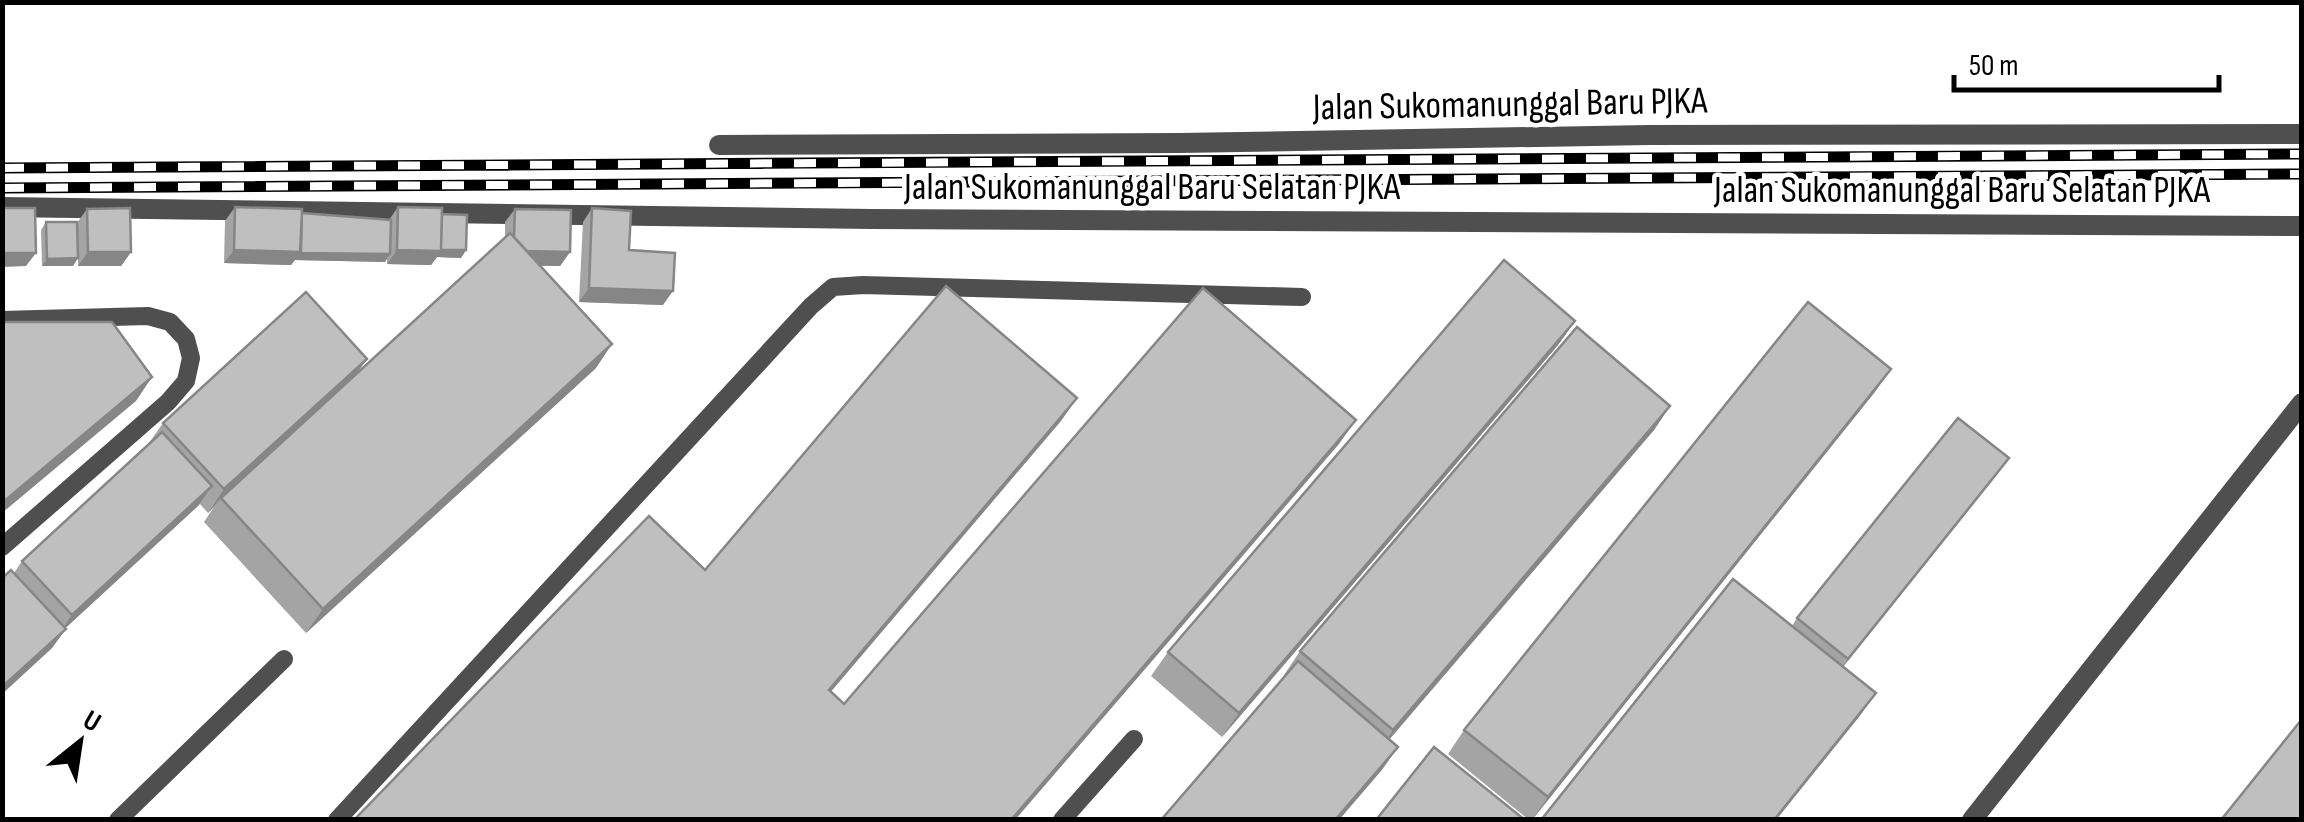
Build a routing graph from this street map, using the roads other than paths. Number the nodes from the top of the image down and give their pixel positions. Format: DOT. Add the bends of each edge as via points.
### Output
graph roads {
  1 [pos="2302,134"];
  2 [pos="719,145"];
  3 [pos="2,208"];
  4 [pos="2302,226"];
  5 [pos="1302,297"];
  6 [pos="2,320"];
  7 [pos="2302,403"];
  8 [pos="2,546"];
  9 [pos="284,658"];
  10 [pos="1134,739"];
  11 [pos="118,820"];
  12 [pos="337,820"];
  13 [pos="1062,820"];
  14 [pos="1972,820"];
  1 -- 2 [label="street, Jalan Sukomanunggal Baru PJKA"];
  3 -- 4 [label="street, Jalan Sukomanunggal Baru Selatan PJKA" via="870,220"];
  5 -- 12 [label="lane" via="833,287"];
  6 -- 8 [label="lane" via="148,316 170,322 186,339 191,358 186,381 168,402"];
  7 -- 14 [label="street"];
  9 -- 11 [label="lane"];
  10 -- 13 [label="lane"];
}
